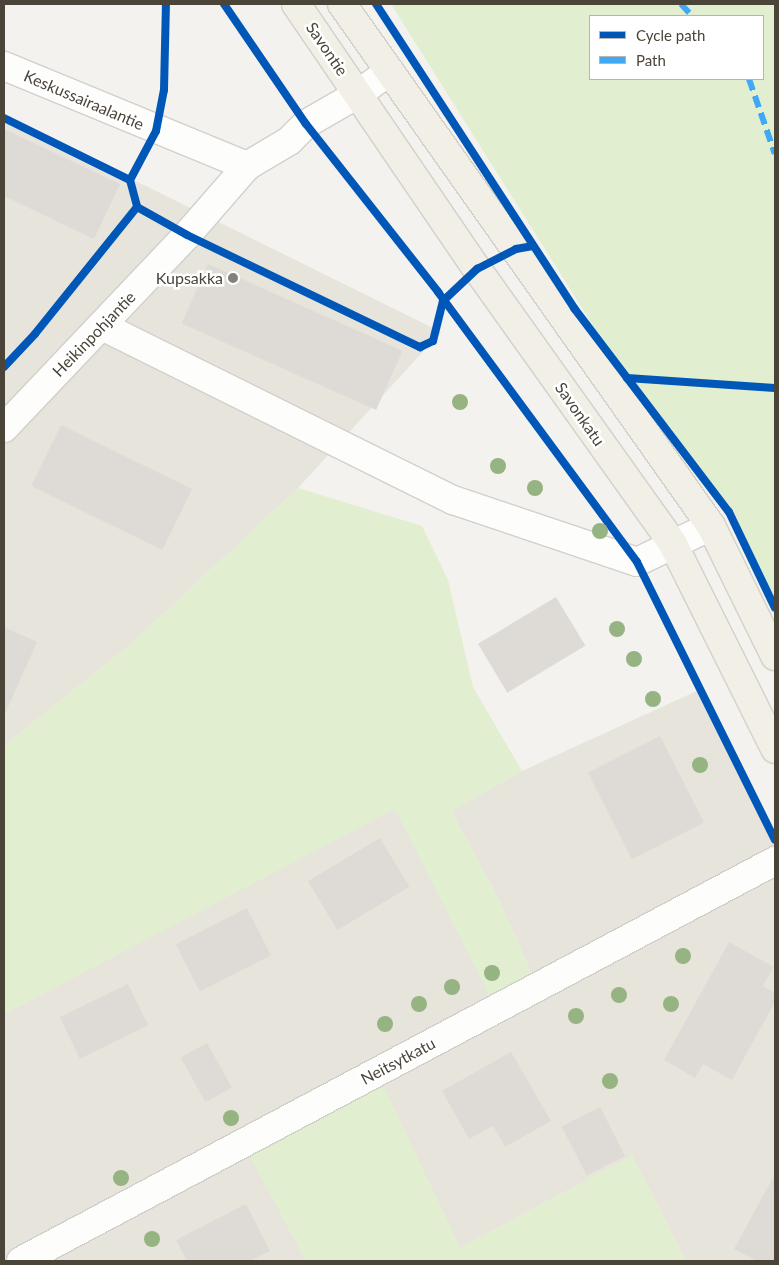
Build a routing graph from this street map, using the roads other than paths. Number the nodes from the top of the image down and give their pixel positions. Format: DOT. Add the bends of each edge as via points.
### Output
graph roads {
  1 [pos="296,4"];
  2 [pos="342,4"];
  3 [pos="4,66"];
  4 [pos="390,71"];
  5 [pos="358,94"];
  6 [pos="247,166"];
  7 [pos="102,326"];
  8 [pos="4,428"];
  9 [pos="711,526"];
  10 [pos="673,544"];
  11 [pos="775,656"];
  12 [pos="775,749"];
  13 [pos="775,861"];
  14 [pos="21,1261"];
  1 -- 5 [label="main road, Savontie"];
  2 -- 4 [label="main road"];
  3 -- 6 [label="street, Keskussairaalantie"];
  4 -- 5 [label="street, Heikinpohjantie"];
  4 -- 9 [label="main road"];
  5 -- 6 [label="street, Heikinpohjantie" via="306,124 289,141"];
  5 -- 10 [label="main road, Savonkatu" via="477,269"];
  6 -- 7 [label="street, Heikinpohjantie" via="188,236"];
  7 -- 8 [label="street, Heikinpohjantie"];
  7 -- 10 [label="street" via="453,500 637,562"];
  9 -- 10 [label="street"];
  9 -- 11 [label="main road"];
  10 -- 12 [label="main road, Savonkatu"];
  13 -- 14 [label="street, Neitsytkatu"];
}
